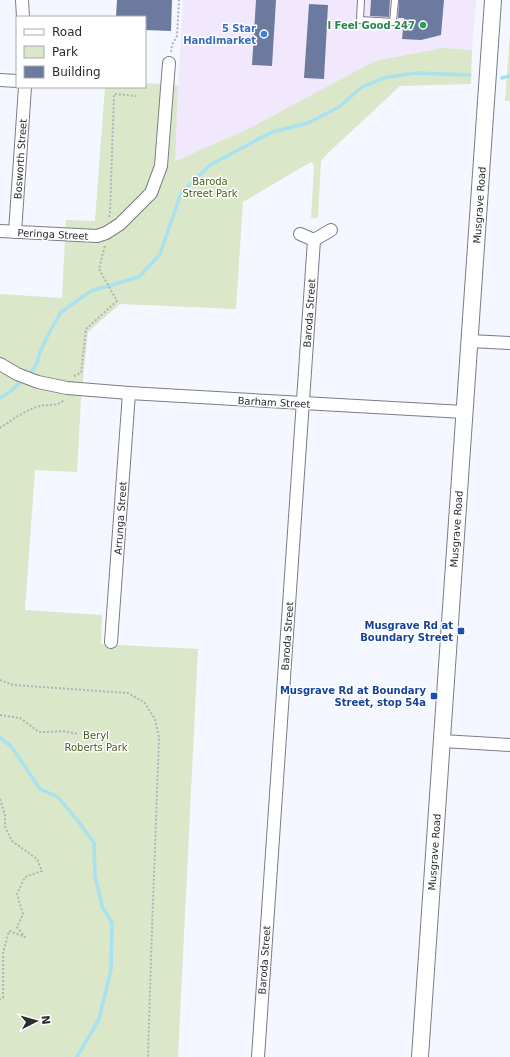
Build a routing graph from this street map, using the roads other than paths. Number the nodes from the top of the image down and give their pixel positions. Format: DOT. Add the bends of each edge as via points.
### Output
graph roads {
  1 [pos="22,0"];
  2 [pos="361,0"];
  3 [pos="395,0"];
  4 [pos="493,0"];
  5 [pos="23,16"];
  6 [pos="169,63"];
  7 [pos="0,80"];
  8 [pos="16,81"];
  9 [pos="25,88"];
  10 [pos="331,230"];
  11 [pos="0,231"];
  12 [pos="14,232"];
  13 [pos="300,234"];
  14 [pos="314,240"];
  15 [pos="469,341"];
  16 [pos="510,343"];
  17 [pos="0,364"];
  18 [pos="129,393"];
  19 [pos="303,404"];
  20 [pos="464,412"];
  21 [pos="111,642"];
  22 [pos="442,741"];
  23 [pos="510,745"];
  24 [pos="258,1057"];
  25 [pos="420,1057"];
  1 -- 5 [label="street"];
  2 -- 3 [label="lane" via="360,20 393,22"];
  4 -- 15 [label="street, Musgrave Road"];
  6 -- 12 [label="street, Peringa Street" via="161,166 151,193 106,238"];
  7 -- 8 [label="street"];
  9 -- 12 [label="street, Bosworth Street"];
  10 -- 14 [label="street"];
  11 -- 12 [label="street, Peringa Street"];
  13 -- 14 [label="street"];
  14 -- 19 [label="street, Baroda Street"];
  15 -- 16 [label="street"];
  15 -- 20 [label="street, Musgrave Road"];
  17 -- 18 [label="street, Barham Street" via="16,374 38,382 66,388"];
  18 -- 19 [label="street, Barham Street"];
  18 -- 21 [label="street, Arrunga Street"];
  19 -- 20 [label="street, Barham Street"];
  19 -- 24 [label="street, Baroda Street"];
  20 -- 22 [label="street, Musgrave Road"];
  22 -- 23 [label="street"];
  22 -- 25 [label="street, Musgrave Road"];
}
